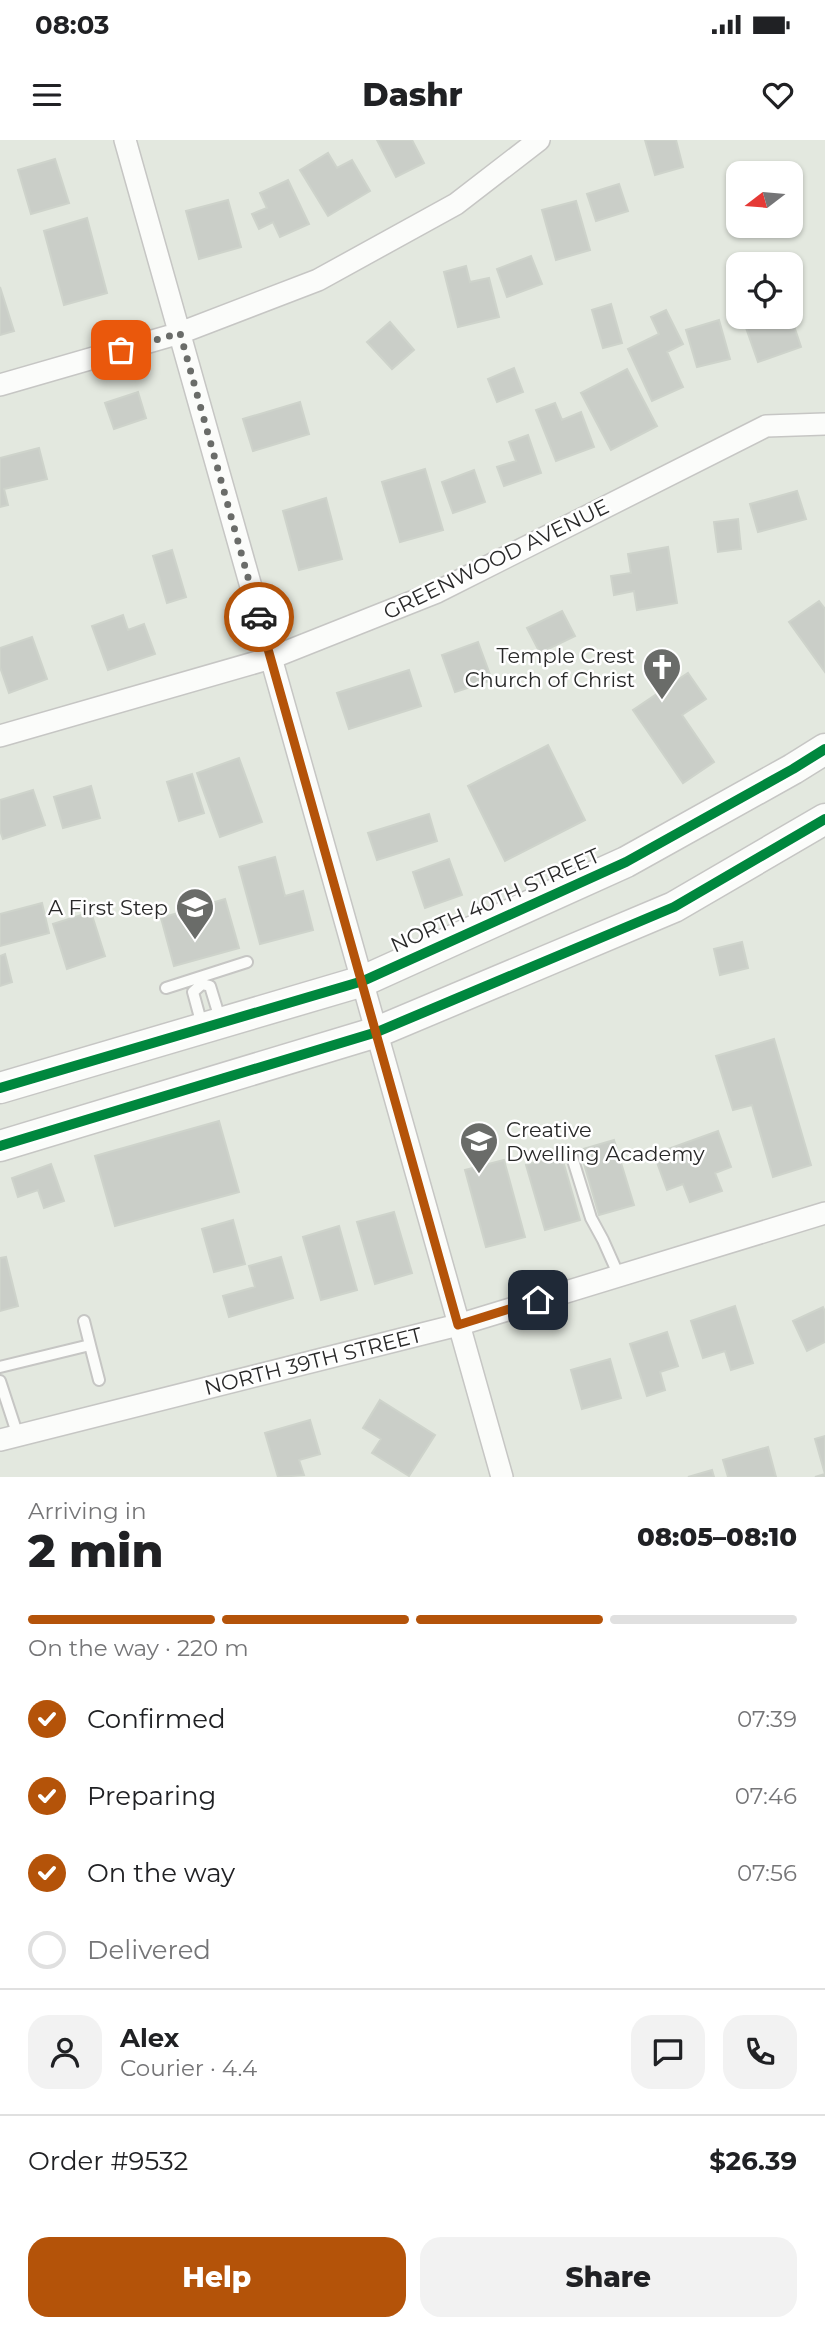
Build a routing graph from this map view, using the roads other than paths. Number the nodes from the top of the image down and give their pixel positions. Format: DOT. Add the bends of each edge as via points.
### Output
graph roads {
  1 [pos="125,140"];
  2 [pos="539,140"];
  3 [pos="180,333"];
  4 [pos="0,385"];
  5 [pos="825,424"];
  6 [pos="271,658"];
  7 [pos="0,736"];
  8 [pos="825,749"];
  9 [pos="825,818"];
  10 [pos="247,962"];
  11 [pos="200,981"];
  12 [pos="363,981"];
  13 [pos="166,988"];
  14 [pos="212,1025"];
  15 [pos="377,1031"];
  16 [pos="0,1088"];
  17 [pos="0,1146"];
  18 [pos="572,1157"];
  19 [pos="825,1213"];
  20 [pos="619,1276"];
  21 [pos="84,1321"];
  22 [pos="458,1325"];
  23 [pos="90,1345"];
  24 [pos="0,1367"];
  25 [pos="99,1380"];
  26 [pos="0,1381"];
  27 [pos="9,1438"];
  28 [pos="502,1477"];
  1 -- 3 [label="street"];
  2 -- 3 [label="street" via="456,204 318,280"];
  3 -- 4 [label="street"];
  3 -- 6 [label="street"];
  5 -- 6 [label="street, GREENWOOD AVENUE" via="766,426 437,592"];
  6 -- 7 [label="street, GREENWOOD AVENUE"];
  6 -- 12 [label="street"];
  8 -- 12 [label="main road, NORTH 40TH STREET" via="626,862"];
  9 -- 15 [label="main road" via="674,906"];
  10 -- 11 [label="lane"];
  11 -- 13 [label="lane"];
  11 -- 14 [label="lane" via="210,986"];
  11 -- 14 [label="lane" via="192,992"];
  12 -- 14 [label="main road, NORTH 40TH STREET"];
  12 -- 15 [label="street"];
  14 -- 16 [label="main road, NORTH 40TH STREET"];
  15 -- 17 [label="main road"];
  15 -- 22 [label="street"];
  18 -- 20 [label="lane" via="591,1218"];
  19 -- 20 [label="street, NORTH 39TH STREET"];
  20 -- 22 [label="street, NORTH 39TH STREET"];
  21 -- 23 [label="lane"];
  22 -- 27 [label="street, NORTH 39TH STREET"];
  22 -- 28 [label="street"];
  23 -- 24 [label="lane"];
  23 -- 25 [label="lane"];
  26 -- 27 [label="lane"];
}
